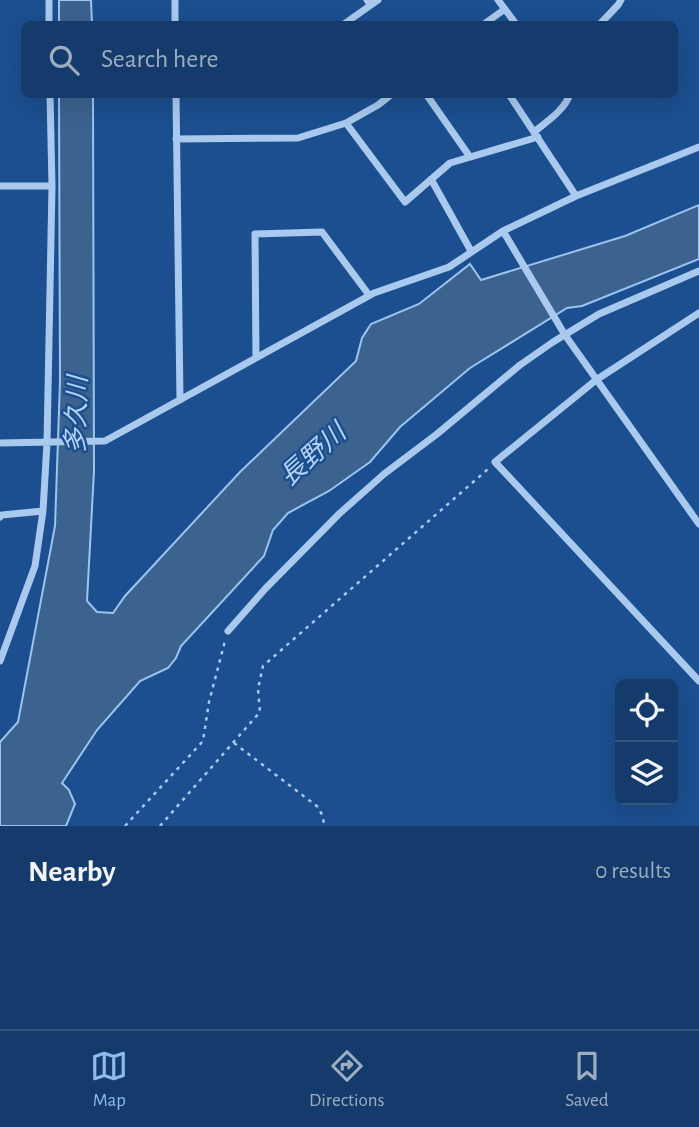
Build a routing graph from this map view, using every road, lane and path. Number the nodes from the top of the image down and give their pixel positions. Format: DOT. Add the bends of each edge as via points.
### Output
graph roads {
  1 [pos="49,0"];
  2 [pos="175,0"];
  3 [pos="498,0"];
  4 [pos="621,0"];
  5 [pos="372,2"];
  6 [pos="505,9"];
  7 [pos="49,21"];
  8 [pos="175,21"];
  9 [pos="350,21"];
  10 [pos="488,21"];
  11 [pos="514,21"];
  12 [pos="603,21"];
  13 [pos="50,98"];
  14 [pos="176,98"];
  15 [pos="375,98"];
  16 [pos="387,98"];
  17 [pos="429,98"];
  18 [pos="511,98"];
  19 [pos="569,98"];
  20 [pos="378,106"];
  21 [pos="346,123"];
  22 [pos="536,134"];
  23 [pos="177,139"];
  24 [pos="699,147"];
  25 [pos="470,157"];
  26 [pos="432,179"];
  27 [pos="0,186"];
  28 [pos="52,186"];
  29 [pos="576,196"];
  30 [pos="504,234"];
  31 [pos="471,251"];
  32 [pos="699,271"];
  33 [pos="369,295"];
  34 [pos="699,313"];
  35 [pos="565,335"];
  36 [pos="256,358"];
  37 [pos="596,380"];
  38 [pos="180,400"];
  39 [pos="0,443"];
  40 [pos="47,443"];
  41 [pos="495,462"];
  42 [pos="43,511"];
  43 [pos="0,517"];
  44 [pos="699,524"];
  45 [pos="228,631"];
  46 [pos="0,661"];
  47 [pos="699,681"];
  48 [pos="233,743"];
  49 [pos="125,826"];
  50 [pos="160,826"];
  51 [pos="322,826"];
  1 -- 7 [label="street"];
  2 -- 8 [label="street"];
  3 -- 6 [label="street"];
  4 -- 12 [label="street"];
  5 -- 9 [label="street"];
  6 -- 10 [label="street"];
  6 -- 11 [label="street"];
  13 -- 28 [label="street"];
  14 -- 23 [label="street"];
  15 -- 20 [label="street"];
  16 -- 20 [label="street"];
  17 -- 25 [label="street"];
  18 -- 22 [label="street"];
  19 -- 22 [label="street"];
  20 -- 21 [label="street"];
  21 -- 23 [label="street" via="298,138"];
  21 -- 26 [label="street" via="405,202"];
  22 -- 25 [label="street"];
  22 -- 29 [label="street"];
  23 -- 38 [label="street"];
  24 -- 29 [label="street"];
  25 -- 26 [label="street" via="450,163"];
  26 -- 31 [label="street"];
  27 -- 28 [label="street"];
  28 -- 40 [label="street"];
  29 -- 30 [label="street"];
  30 -- 31 [label="street"];
  30 -- 35 [label="street"];
  31 -- 33 [label="street" via="449,267"];
  32 -- 35 [label="street" via="599,314"];
  33 -- 36 [label="street"];
  33 -- 36 [label="street" via="322,232 255,234"];
  34 -- 37 [label="street"];
  35 -- 37 [label="street"];
  35 -- 45 [label="street" via="520,365 366,490"];
  36 -- 38 [label="street"];
  37 -- 41 [label="street"];
  37 -- 44 [label="street"];
  38 -- 40 [label="street" via="105,440"];
  39 -- 40 [label="street"];
  40 -- 42 [label="street"];
  41 -- 47 [label="street"];
  41 -- 48 [label="path" via="262,666 261,712"];
  42 -- 43 [label="street"];
  42 -- 46 [label="street" via="35,566"];
  45 -- 49 [label="path" via="203,741"];
  48 -- 50 [label="path"];
  48 -- 51 [label="path" via="318,807"];
}
